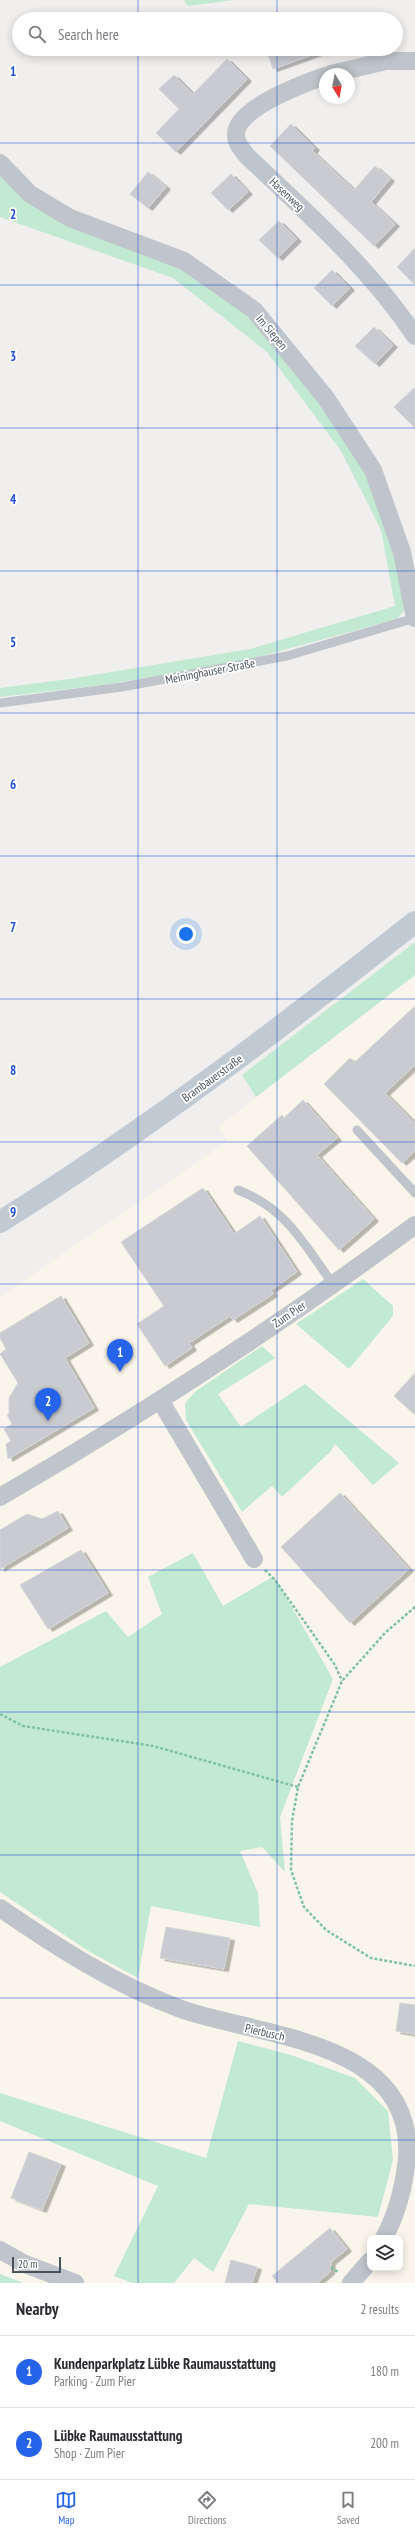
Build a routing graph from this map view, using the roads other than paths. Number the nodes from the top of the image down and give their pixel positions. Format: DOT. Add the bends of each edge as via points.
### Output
graph roads {
  1 [pos="415,61"];
  2 [pos="355,68"];
  3 [pos="319,78"];
  4 [pos="0,163"];
  5 [pos="415,336"];
  6 [pos="415,618"];
  7 [pos="0,703"];
  8 [pos="415,922"];
  9 [pos="357,1130"];
  10 [pos="238,1190"];
  11 [pos="415,1193"];
  12 [pos="0,1222"];
  13 [pos="415,1225"];
  14 [pos="333,1284"];
  15 [pos="160,1400"];
  16 [pos="0,1496"];
  17 [pos="254,1559"];
  18 [pos="0,1908"];
  19 [pos="386,2235"];
  20 [pos="0,2250"];
  21 [pos="367,2264"];
  22 [pos="75,2283"];
  23 [pos="351,2283"];
  1 -- 2 [label="street" via="386,61"];
  3 -- 5 [label="street, Hasenweg" via="293,87 252,111 239,122 235,134 238,144 247,156 366,273 395,306"];
  4 -- 6 [label="street, Im Siepen" via="30,194 70,218 184,261 254,310 326,398 373,470 402,552"];
  6 -- 7 [label="lane, Meininghauser Straße" via="287,656 122,687"];
  8 -- 12 [label="main road, Brambauerstraße" via="213,1078 56,1187"];
  9 -- 11 [label="lane"];
  10 -- 14 [label="lane" via="260,1199 279,1213"];
  13 -- 14 [label="street, Zum Pier"];
  14 -- 15 [label="street, Zum Pier"];
  15 -- 16 [label="street, Zum Pier"];
  15 -- 17 [label="street"];
  18 -- 19 [label="street, Pierbusch" via="65,1952 141,1992 224,2023 323,2048 369,2071 387,2087 400,2109 407,2134 405,2178 396,2216"];
  20 -- 22 [label="street" via="25,2264"];
  21 -- 23 [label="street"];
}
